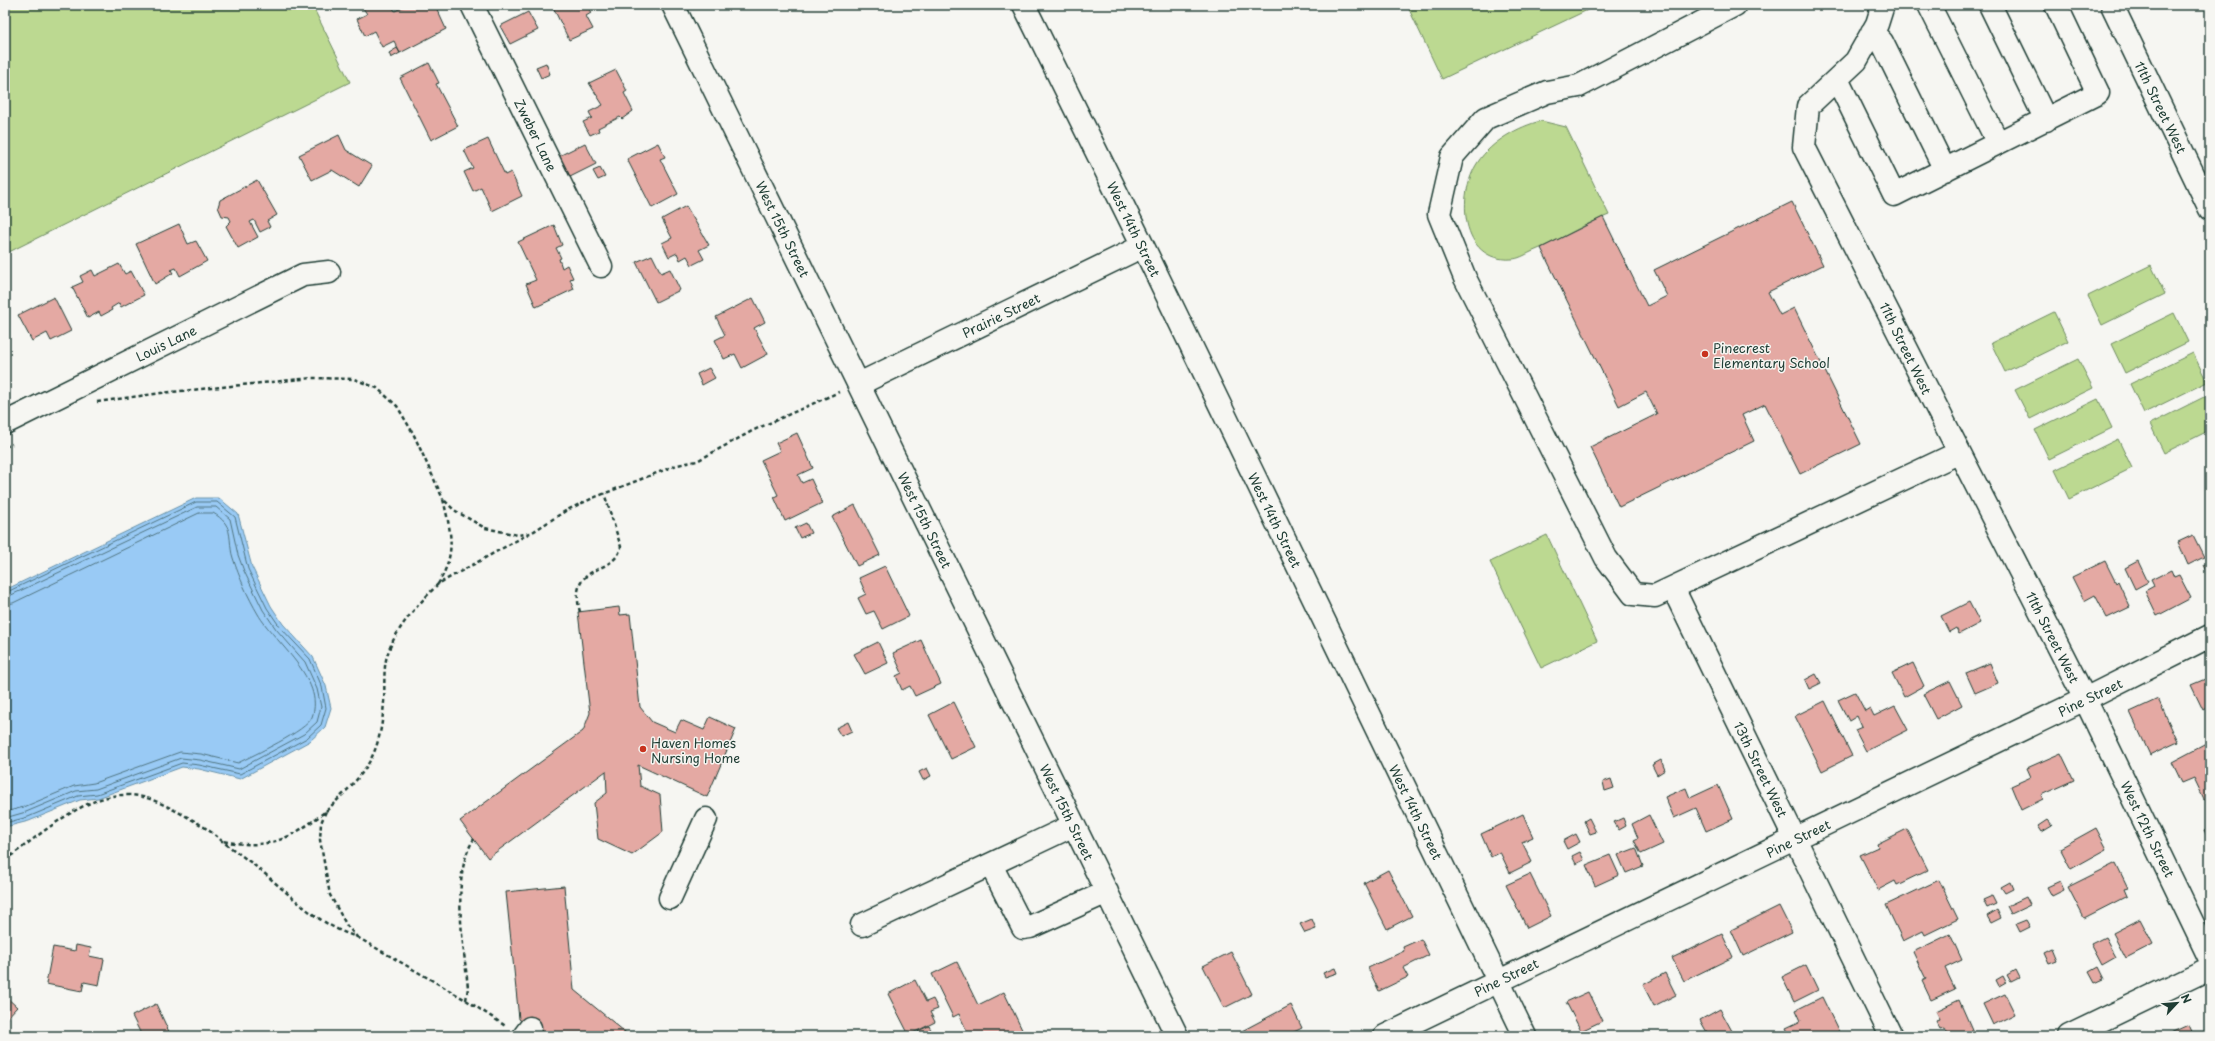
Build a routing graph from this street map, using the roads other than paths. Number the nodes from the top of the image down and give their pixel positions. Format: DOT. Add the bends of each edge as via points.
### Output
graph roads {
  1 [pos="472,5"];
  2 [pos="673,5"];
  3 [pos="1024,5"];
  4 [pos="1735,5"];
  5 [pos="1883,5"];
  6 [pos="1929,5"];
  7 [pos="1990,5"];
  8 [pos="2056,5"];
  9 [pos="2112,5"];
  10 [pos="1872,32"];
  11 [pos="1837,79"];
  12 [pos="2046,120"];
  13 [pos="1998,144"];
  14 [pos="1945,170"];
  15 [pos="2210,208"];
  16 [pos="1143,246"];
  17 [pos="601,266"];
  18 [pos="329,272"];
  19 [pos="859,384"];
  20 [pos="5,423"];
  21 [pos="1958,453"];
  22 [pos="1673,588"];
  23 [pos="2210,636"];
  24 [pos="2085,699"];
  25 [pos="706,820"];
  26 [pos="1074,825"];
  27 [pos="1795,840"];
  28 [pos="991,865"];
  29 [pos="1107,892"];
  30 [pos="670,898"];
  31 [pos="862,925"];
  32 [pos="2210,959"];
  33 [pos="2210,968"];
  34 [pos="1498,980"];
  35 [pos="1177,1036"];
  36 [pos="1385,1036"];
  37 [pos="1525,1036"];
  38 [pos="1891,1036"];
  39 [pos="2069,1036"];
  1 -- 17 [label="street, Zweber Lane"];
  2 -- 19 [label="street, West 15th Street"];
  3 -- 16 [label="street, West 14th Street"];
  4 -- 22 [label="street" via="1579,86 1547,92 1486,118 1452,157 1439,214 1465,278 1606,558 1633,594 1655,596"];
  5 -- 10 [label="street, 11th Street West"];
  6 -- 13 [label="street"];
  7 -- 12 [label="street"];
  8 -- 12 [label="street" via="2098,93"];
  9 -- 15 [label="street, 11th Street West"];
  10 -- 11 [label="street, 11th Street West" via="1856,61"];
  10 -- 14 [label="street" via="1882,42"];
  11 -- 14 [label="street" via="1894,195"];
  11 -- 21 [label="street, 11th Street West" via="1808,106 1804,147 1830,194"];
  12 -- 13 [label="street"];
  13 -- 14 [label="street"];
  16 -- 19 [label="street, Prairie Street"];
  16 -- 34 [label="street, West 14th Street"];
  18 -- 20 [label="street, Louis Lane" via="303,275"];
  19 -- 26 [label="street, West 15th Street"];
  21 -- 22 [label="street"];
  21 -- 24 [label="street, 11th Street West"];
  22 -- 27 [label="street, 13th Street West"];
  23 -- 24 [label="street, Pine Street"];
  24 -- 27 [label="street, Pine Street"];
  24 -- 32 [label="street, West 12th Street"];
  25 -- 30 [label="street"];
  26 -- 28 [label="street"];
  26 -- 29 [label="street, West 15th Street"];
  27 -- 34 [label="street, Pine Street"];
  27 -- 38 [label="street, 13th Street West"];
  28 -- 29 [label="street" via="1022,928 1030,928"];
  28 -- 31 [label="street"];
  29 -- 35 [label="street, West 15th Street"];
  33 -- 39 [label="street"];
  34 -- 36 [label="street, Pine Street"];
  34 -- 37 [label="street, West 14th Street"];
}
